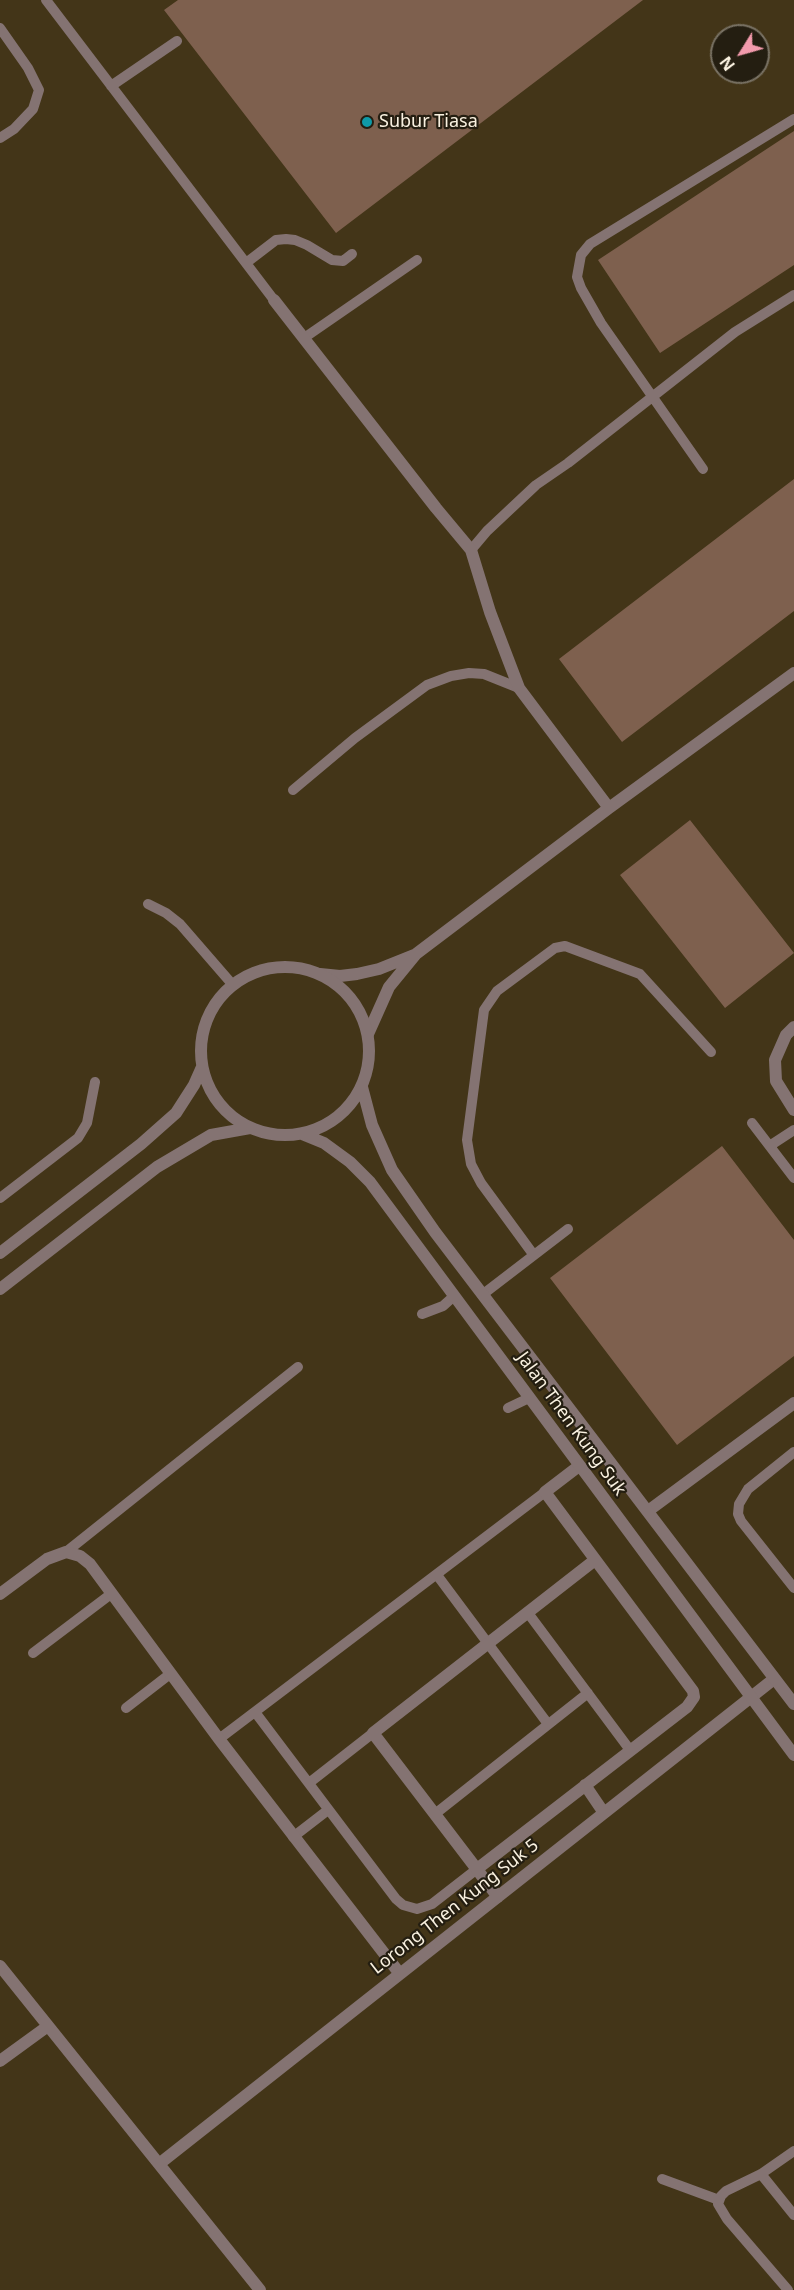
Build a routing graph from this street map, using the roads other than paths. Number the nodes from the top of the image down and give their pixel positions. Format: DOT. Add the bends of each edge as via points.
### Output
graph roads {
  1 [pos="46,0"];
  2 [pos="0,28"];
  3 [pos="177,41"];
  4 [pos="111,86"];
  5 [pos="794,119"];
  6 [pos="0,138"];
  7 [pos="352,254"];
  8 [pos="417,260"];
  9 [pos="246,263"];
  10 [pos="794,295"];
  11 [pos="274,300"];
  12 [pos="303,338"];
  13 [pos="653,397"];
  14 [pos="703,470"];
  15 [pos="471,550"];
  16 [pos="794,673"];
  17 [pos="519,688"];
  18 [pos="293,790"];
  19 [pos="609,808"];
  20 [pos="148,904"];
  21 [pos="416,954"];
  22 [pos="320,974"];
  23 [pos="232,984"];
  24 [pos="794,1027"];
  25 [pos="368,1034"];
  26 [pos="711,1052"];
  27 [pos="202,1067"];
  28 [pos="95,1082"];
  29 [pos="362,1087"];
  30 [pos="794,1110"];
  31 [pos="752,1123"];
  32 [pos="250,1128"];
  33 [pos="794,1130"];
  34 [pos="302,1134"];
  35 [pos="771,1145"];
  36 [pos="794,1178"];
  37 [pos="0,1198"];
  38 [pos="568,1229"];
  39 [pos="0,1253"];
  40 [pos="533,1254"];
  41 [pos="0,1289"];
  42 [pos="482,1295"];
  43 [pos="453,1297"];
  44 [pos="422,1314"];
  45 [pos="298,1367"];
  46 [pos="529,1398"];
  47 [pos="794,1403"];
  48 [pos="508,1408"];
  49 [pos="794,1452"];
  50 [pos="579,1466"];
  51 [pos="545,1492"];
  52 [pos="648,1511"];
  53 [pos="66,1552"];
  54 [pos="595,1560"];
  55 [pos="437,1575"];
  56 [pos="794,1588"];
  57 [pos="0,1594"];
  58 [pos="111,1594"];
  59 [pos="528,1612"];
  60 [pos="488,1644"];
  61 [pos="33,1653"];
  62 [pos="170,1674"];
  63 [pos="774,1679"];
  64 [pos="588,1693"];
  65 [pos="750,1698"];
  66 [pos="794,1704"];
  67 [pos="126,1708"];
  68 [pos="255,1712"];
  69 [pos="548,1724"];
  70 [pos="373,1733"];
  71 [pos="219,1739"];
  72 [pos="630,1750"];
  73 [pos="794,1755"];
  74 [pos="309,1783"];
  75 [pos="585,1785"];
  76 [pos="328,1810"];
  77 [pos="604,1813"];
  78 [pos="435,1814"];
  79 [pos="293,1837"];
  80 [pos="477,1869"];
  81 [pos="498,1897"];
  82 [pos="0,1966"];
  83 [pos="400,1974"];
  84 [pos="48,2026"];
  85 [pos="0,2061"];
  86 [pos="794,2151"];
  87 [pos="159,2164"];
  88 [pos="761,2174"];
  89 [pos="662,2180"];
  90 [pos="718,2200"];
  91 [pos="794,2215"];
  92 [pos="260,2290"];
  93 [pos="788,2290"];
  1 -- 4 [label="lane"];
  2 -- 6 [label="lane" via="39,90 33,109"];
  3 -- 4 [label="lane"];
  4 -- 9 [label="lane"];
  5 -- 13 [label="lane" via="590,244 582,255 577,278 581,288"];
  7 -- 9 [label="lane" via="343,261 332,260 307,245 286,239 276,240"];
  8 -- 12 [label="lane"];
  9 -- 11 [label="lane"];
  10 -- 13 [label="lane" via="735,332"];
  11 -- 12 [label="street"];
  12 -- 15 [label="street"];
  13 -- 14 [label="lane"];
  13 -- 15 [label="lane" via="536,485"];
  15 -- 17 [label="street"];
  16 -- 19 [label="street"];
  17 -- 18 [label="lane" via="484,674 469,673 427,685"];
  17 -- 19 [label="street"];
  19 -- 21 [label="street"];
  20 -- 23 [label="lane" via="180,924"];
  21 -- 22 [label="street" via="357,974"];
  21 -- 25 [label="street" via="390,987"];
  22 -- 23 [label="street" via="298,967 275,967 252,972"];
  22 -- 25 [label="street" via="342,988 359,1010"];
  23 -- 27 [label="street" via="216,1001 206,1022 201,1044"];
  24 -- 30 [label="street" via="775,1060 776,1081"];
  25 -- 29 [label="street" via="369,1061"];
  26 -- 40 [label="lane" via="640,974 565,946 555,948 497,991 484,1010 467,1140 471,1164 481,1182"];
  27 -- 32 [label="street" via="212,1092 228,1113"];
  27 -- 39 [label="street" via="176,1113"];
  28 -- 37 [label="lane" via="87,1123 78,1138"];
  29 -- 34 [label="street" via="338,1118"];
  29 -- 42 [label="street, Jalan Then Kung Suk" via="372,1125 392,1170"];
  31 -- 35 [label="lane"];
  32 -- 34 [label="street" via="275,1135"];
  32 -- 41 [label="street" via="211,1135 177,1155"];
  33 -- 35 [label="lane"];
  34 -- 43 [label="street, Jalan Then Kung Suk" via="324,1143 370,1182"];
  35 -- 36 [label="lane"];
  38 -- 40 [label="lane"];
  40 -- 42 [label="lane"];
  42 -- 52 [label="street, Jalan Then Kung Suk"];
  43 -- 44 [label="lane"];
  43 -- 46 [label="street, Jalan Then Kung Suk"];
  45 -- 53 [label="lane"];
  46 -- 48 [label="lane"];
  46 -- 50 [label="street, Jalan Then Kung Suk"];
  47 -- 52 [label="street"];
  49 -- 56 [label="lane" via="748,1489 738,1514"];
  50 -- 51 [label="street"];
  50 -- 65 [label="street, Jalan Then Kung Suk"];
  51 -- 54 [label="street"];
  51 -- 55 [label="lane"];
  52 -- 63 [label="street, Jalan Then Kung Suk"];
  53 -- 57 [label="street" via="47,1559"];
  53 -- 58 [label="street" via="90,1564"];
  54 -- 59 [label="street"];
  54 -- 72 [label="street" via="693,1691 694,1697 687,1707"];
  55 -- 60 [label="lane"];
  55 -- 68 [label="lane"];
  58 -- 61 [label="lane"];
  58 -- 62 [label="street"];
  59 -- 60 [label="street"];
  59 -- 64 [label="lane"];
  60 -- 69 [label="lane"];
  60 -- 70 [label="street"];
  62 -- 67 [label="lane"];
  62 -- 71 [label="street"];
  63 -- 65 [label="street, Lorong Then Kung Suk 5"];
  63 -- 66 [label="street, Jalan Then Kung Suk"];
  64 -- 69 [label="lane"];
  64 -- 72 [label="lane"];
  65 -- 73 [label="street, Jalan Then Kung Suk"];
  65 -- 77 [label="street, Lorong Then Kung Suk 5"];
  68 -- 71 [label="lane"];
  68 -- 74 [label="lane"];
  69 -- 78 [label="lane"];
  70 -- 74 [label="lane"];
  70 -- 78 [label="street"];
  71 -- 79 [label="street"];
  72 -- 75 [label="street"];
  74 -- 76 [label="lane"];
  75 -- 77 [label="street"];
  75 -- 80 [label="street"];
  76 -- 79 [label="lane"];
  76 -- 80 [label="lane" via="396,1899 411,1908 432,1904"];
  77 -- 81 [label="street, Lorong Then Kung Suk 5"];
  78 -- 80 [label="street"];
  79 -- 83 [label="street"];
  80 -- 81 [label="street"];
  81 -- 83 [label="street, Lorong Then Kung Suk 5"];
  82 -- 84 [label="street"];
  83 -- 87 [label="street, Lorong Then Kung Suk 5"];
  84 -- 85 [label="street"];
  84 -- 87 [label="street"];
  86 -- 88 [label="lane"];
  87 -- 92 [label="street"];
  88 -- 90 [label="lane" via="726,2191"];
  88 -- 91 [label="lane"];
  89 -- 90 [label="lane"];
  90 -- 93 [label="lane" via="727,2219"];
}
